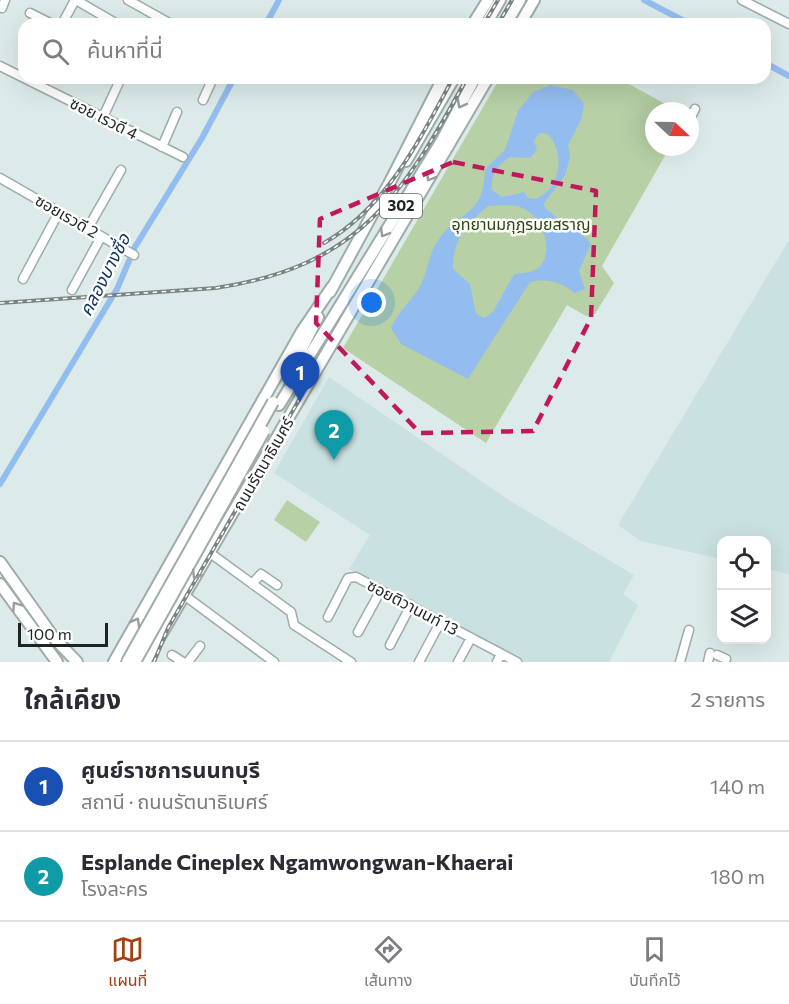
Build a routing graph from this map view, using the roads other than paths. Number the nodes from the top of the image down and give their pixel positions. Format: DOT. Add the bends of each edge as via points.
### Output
graph roads {
  1 [pos="75,0"];
  2 [pos="128,0"];
  3 [pos="488,0"];
  4 [pos="500,0"];
  5 [pos="520,0"];
  6 [pos="534,0"];
  7 [pos="742,0"];
  8 [pos="30,13"];
  9 [pos="40,18"];
  10 [pos="65,18"];
  11 [pos="106,18"];
  12 [pos="160,18"];
  13 [pos="477,18"];
  14 [pos="490,18"];
  15 [pos="510,18"];
  16 [pos="524,18"];
  17 [pos="789,24"];
  18 [pos="0,66"];
  19 [pos="18,75"];
  20 [pos="36,84"];
  21 [pos="118,84"];
  22 [pos="210,84"];
  23 [pos="440,84"];
  24 [pos="451,84"];
  25 [pos="480,84"];
  26 [pos="480,84"];
  27 [pos="203,100"];
  28 [pos="177,112"];
  29 [pos="103,117"];
  30 [pos="162,147"];
  31 [pos="183,157"];
  32 [pos="121,170"];
  33 [pos="0,178"];
  34 [pos="392,180"];
  35 [pos="59,212"];
  36 [pos="88,228"];
  37 [pos="101,237"];
  38 [pos="134,255"];
  39 [pos="23,279"];
  40 [pos="332,287"];
  41 [pos="72,290"];
  42 [pos="276,403"];
  43 [pos="210,554"];
  44 [pos="0,562"];
  45 [pos="159,582"];
  46 [pos="0,584"];
  47 [pos="252,584"];
  48 [pos="277,585"];
  49 [pos="381,590"];
  50 [pos="184,596"];
  51 [pos="411,605"];
  52 [pos="328,617"];
  53 [pos="441,621"];
  54 [pos="164,630"];
  55 [pos="689,630"];
  56 [pos="358,632"];
  57 [pos="471,638"];
  58 [pos="390,645"];
  59 [pos="200,646"];
  60 [pos="172,655"];
  61 [pos="712,657"];
  62 [pos="499,658"];
  63 [pos="728,661"];
  64 [pos="57,662"];
  65 [pos="77,662"];
  66 [pos="114,662"];
  67 [pos="127,662"];
  68 [pos="133,662"];
  69 [pos="147,662"];
  70 [pos="183,662"];
  71 [pos="188,662"];
  72 [pos="274,662"];
  73 [pos="351,662"];
  74 [pos="419,662"];
  75 [pos="458,662"];
  76 [pos="517,662"];
  77 [pos="680,662"];
  1 -- 10 [label="street"];
  1 -- 11 [label="street"];
  2 -- 12 [label="street"];
  3 -- 13 [label="main road"];
  4 -- 14 [label="main road"];
  5 -- 15 [label="main road"];
  6 -- 16 [label="main road"];
  7 -- 17 [label="street"];
  8 -- 9 [label="street"];
  18 -- 19 [label="street, ซอย เรวดี 4"];
  20 -- 29 [label="street, ซอย เรวดี 4"];
  21 -- 29 [label="street"];
  22 -- 27 [label="street"];
  23 -- 34 [label="main road, ถนนรัตนาธิเบศร์ / 302"];
  24 -- 34 [label="main road, ถนนรัตนาธิเบศร์ / 302"];
  25 -- 42 [label="main road, ถนนรัตนาธิเบศร์ / 302, one-way"];
  26 -- 43 [label="main road, ถนนรัตนาธิเบศร์, one-way"];
  28 -- 30 [label="street"];
  29 -- 30 [label="street, ซอย เรวดี 4"];
  30 -- 31 [label="street, ซอย เรวดี 4"];
  32 -- 36 [label="street"];
  33 -- 35 [label="street, ซอยเรวดี 2"];
  34 -- 40 [label="main road, ถนนรัตนาธิเบศร์ / 302"];
  35 -- 36 [label="street, ซอยเรวดี 2"];
  35 -- 39 [label="street"];
  36 -- 37 [label="street, ซอยเรวดี 2"];
  37 -- 38 [label="street, ซอยเรวดี 2"];
  37 -- 41 [label="street"];
  40 -- 42 [label="main road, ถนนรัตนาธิเบศร์"];
  40 -- 45 [label="main road, ถนนรัตนาธิเบศร์ / 302" via="313,312"];
  42 -- 67 [label="main road, ถนนรัตนาธิเบศร์, bridge"];
  42 -- 68 [label="main road, ถนนรัตนาธิเบศร์, bridge"];
  43 -- 47 [label="street"];
  43 -- 50 [label="main road, ถนนรัตนาธิเบศร์, one-way"];
  44 -- 65 [label="main road" via="54,638"];
  45 -- 50 [label="main road" via="158,596 165,603 175,604"];
  66 -- 45 [label="main road, ถนนรัตนาธิเบศร์ / 302, one-way"];
  64 -- 46 [label="main road, one-way"];
  47 -- 48 [label="street" via="261,574"];
  47 -- 73 [label="street" via="291,612 294,625"];
  49 -- 51 [label="street, ซอยติวานนท์ 13"];
  49 -- 52 [label="street, ซอยติวานนท์ 13" via="356,577 348,578"];
  49 -- 56 [label="street"];
  50 -- 54 [label="main road, ถนนรัตนาธิเบศร์"];
  50 -- 72 [label="street"];
  51 -- 53 [label="street, ซอยติวานนท์ 13"];
  51 -- 58 [label="street"];
  53 -- 57 [label="street, ซอยติวานนท์ 13"];
  53 -- 74 [label="street"];
  54 -- 68 [label="main road" via="143,641"];
  54 -- 69 [label="main road, ถนนรัตนาธิเบศร์"];
  55 -- 77 [label="street"];
  57 -- 62 [label="street, ซอยติวานนท์ 13"];
  57 -- 75 [label="street"];
  59 -- 71 [label="street"];
  60 -- 70 [label="street"];
  61 -- 63 [label="street"];
  62 -- 76 [label="street, ซอยติวานนท์ 13"];
}
